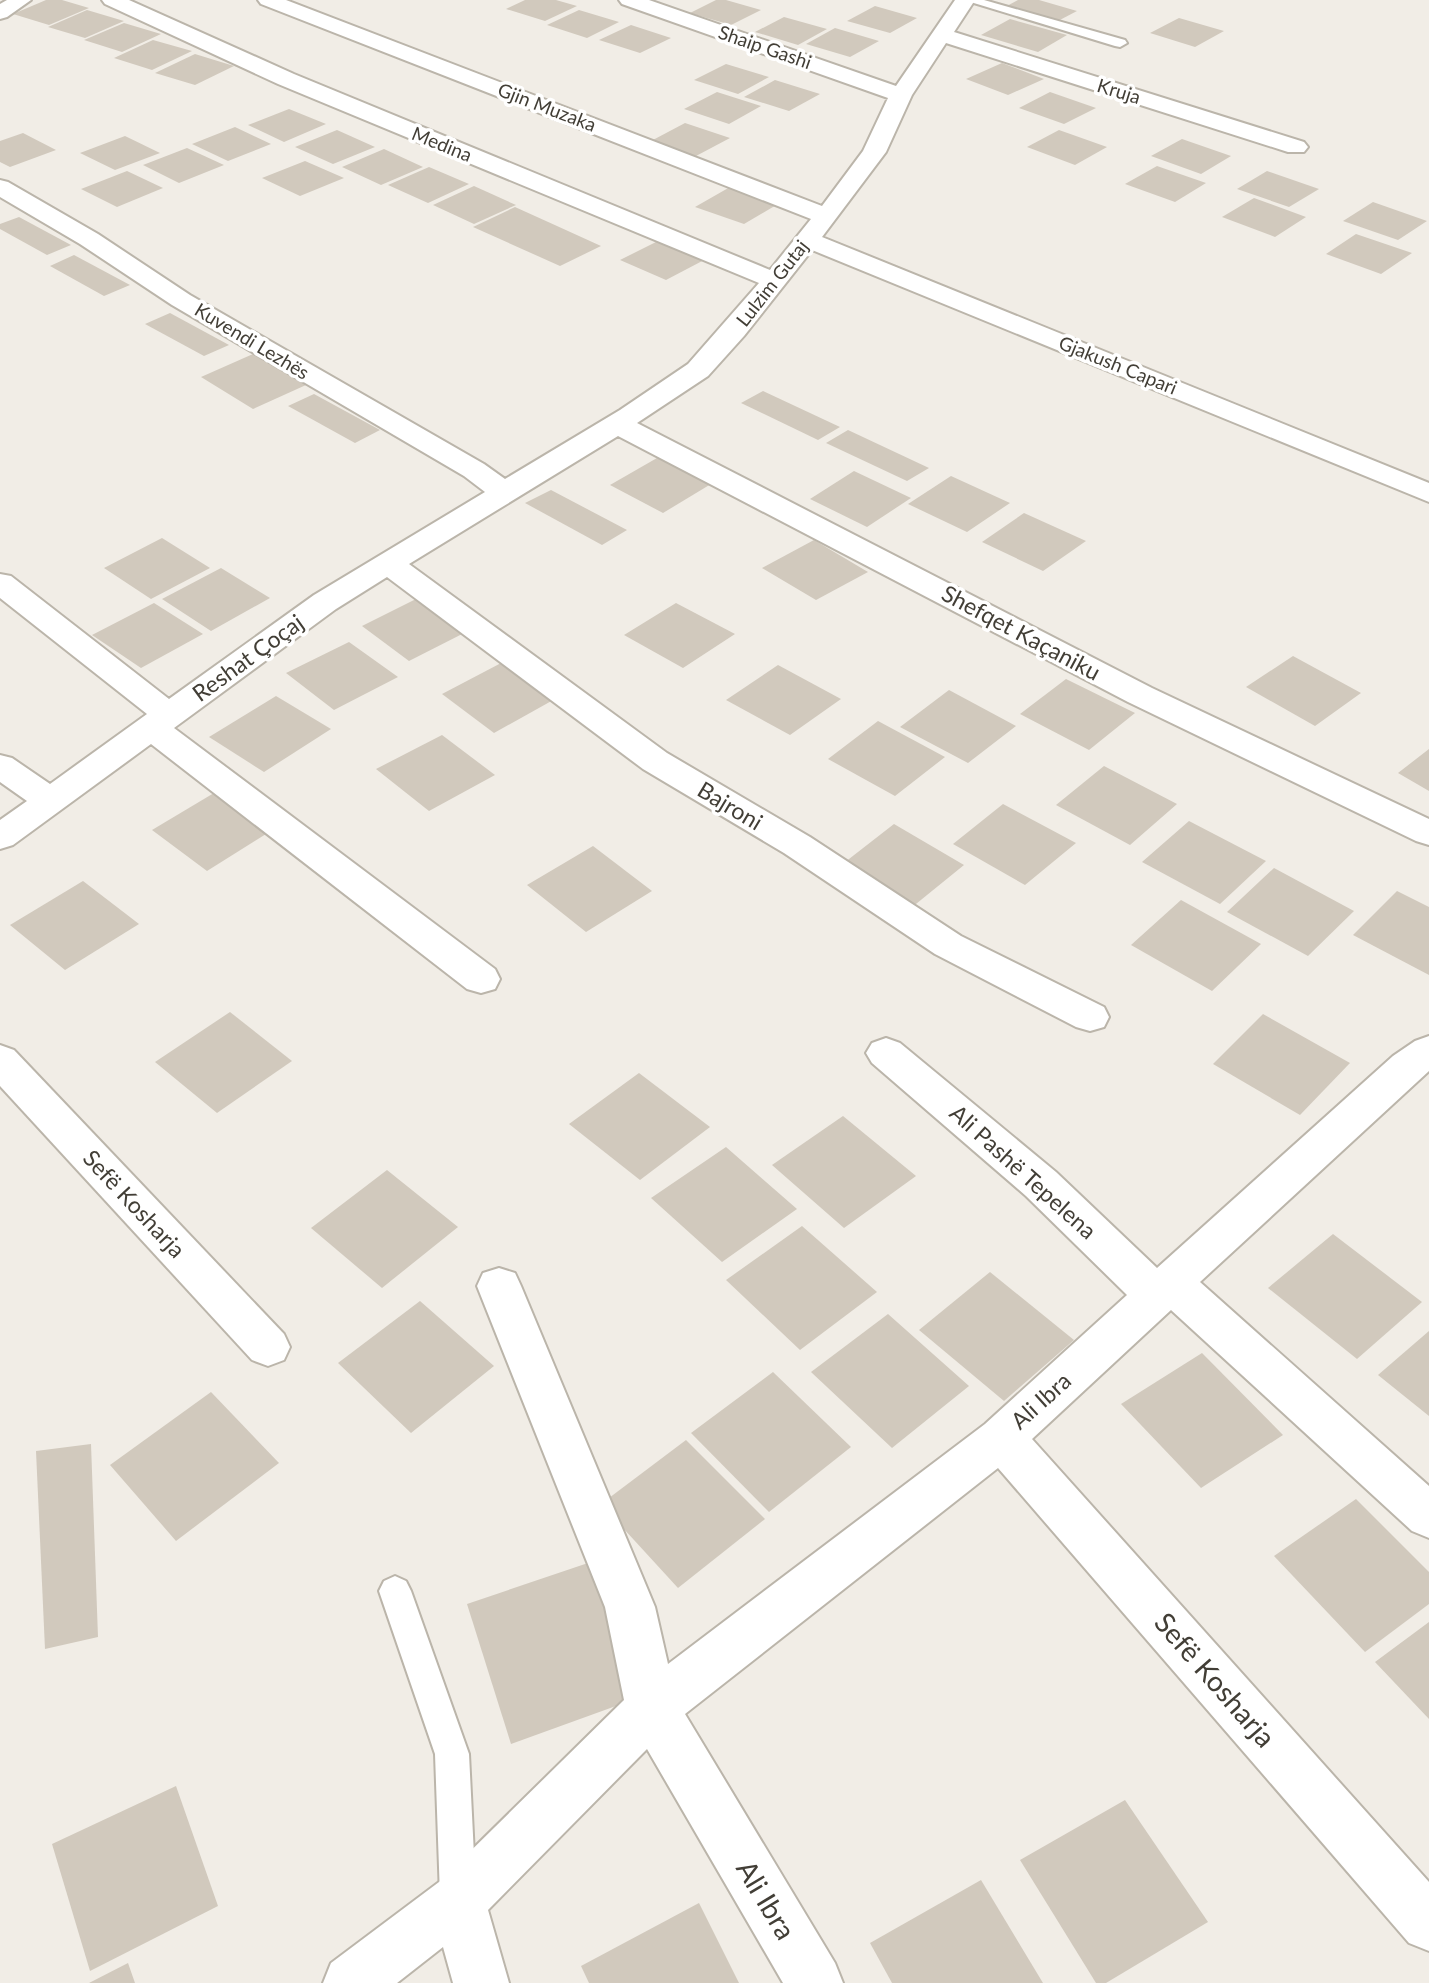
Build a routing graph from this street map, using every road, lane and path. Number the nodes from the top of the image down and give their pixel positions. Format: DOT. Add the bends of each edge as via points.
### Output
graph roads {
  1 [pos="21,0"];
  2 [pos="112,0"];
  3 [pos="268,0"];
  4 [pos="629,0"];
  5 [pos="957,3"];
  6 [pos="0,13"];
  7 [pos="941,35"];
  8 [pos="1119,43"];
  9 [pos="901,95"];
  10 [pos="1296,147"];
  11 [pos="0,187"];
  12 [pos="825,216"];
  13 [pos="806,240"];
  14 [pos="775,281"];
  15 [pos="617,424"];
  16 [pos="505,493"];
  17 [pos="1429,493"];
  18 [pos="389,564"];
  19 [pos="0,583"];
  20 [pos="160,721"];
  21 [pos="0,766"];
  22 [pos="50,800"];
  23 [pos="1429,834"];
  24 [pos="0,836"];
  25 [pos="481,979"];
  26 [pos="1090,1017"];
  27 [pos="886,1053"];
  28 [pos="0,1060"];
  29 [pos="1422,1066"];
  30 [pos="499,1286"];
  31 [pos="1164,1289"];
  32 [pos="268,1347"];
  33 [pos="1001,1438"];
  34 [pos="1429,1516"];
  35 [pos="395,1591"];
  36 [pos="652,1708"];
  37 [pos="458,1901"];
  38 [pos="1429,1923"];
  39 [pos="351,1983"];
  40 [pos="481,1983"];
  41 [pos="815,1983"];
  1 -- 6 [label="street"];
  2 -- 14 [label="street, Medina" via="286,79"];
  3 -- 12 [label="street, Gjin Muzaka"];
  4 -- 9 [label="street, Shaip Gashi"];
  5 -- 7 [label="street, Lulzim Gutaj"];
  5 -- 8 [label="lane, Lulzim Gutaj"];
  7 -- 9 [label="street, Lulzim Gutaj"];
  7 -- 10 [label="street, Kruja"];
  9 -- 12 [label="street, Lulzim Gutaj" via="874,152"];
  11 -- 16 [label="street, Kuvendi Lezhës" via="181,300 474,470"];
  12 -- 13 [label="street, Lulzim Gutaj"];
  13 -- 14 [label="street, Lulzim Gutaj"];
  13 -- 17 [label="street, Gjakush Capari"];
  14 -- 15 [label="street, Lulzim Gutaj" via="698,370"];
  15 -- 16 [label="street, Lulzim Gutaj"];
  15 -- 23 [label="street, Shefqet Kaçaniku" via="1140,695"];
  16 -- 18 [label="street, Reshat Çoçaj"];
  18 -- 20 [label="street, Reshat Çoçaj" via="325,602"];
  18 -- 26 [label="street, Bajroni" via="655,761 797,845 948,945"];
  19 -- 20 [label="street"];
  20 -- 22 [label="street, Reshat Çoçaj"];
  20 -- 25 [label="street"];
  21 -- 22 [label="street"];
  22 -- 24 [label="street, Reshat Çoçaj"];
  27 -- 31 [label="street, Ali Pashë Tepelena"];
  28 -- 32 [label="street, Sefë Kosharja"];
  29 -- 31 [label="street, Ali Ibra"];
  30 -- 36 [label="street, Ali Ibra" via="631,1607"];
  31 -- 33 [label="street, Ali Ibra"];
  31 -- 34 [label="street, Ali Pashë Tepelena"];
  33 -- 36 [label="street, Ali Ibra"];
  33 -- 38 [label="street, Sefë Kosharja"];
  35 -- 37 [label="lane" via="452,1754"];
  36 -- 37 [label="street, Ali Ibra"];
  36 -- 41 [label="street, Ali Ibra"];
  37 -- 39 [label="street, Ali Ibra"];
  37 -- 40 [label="street"];
}
